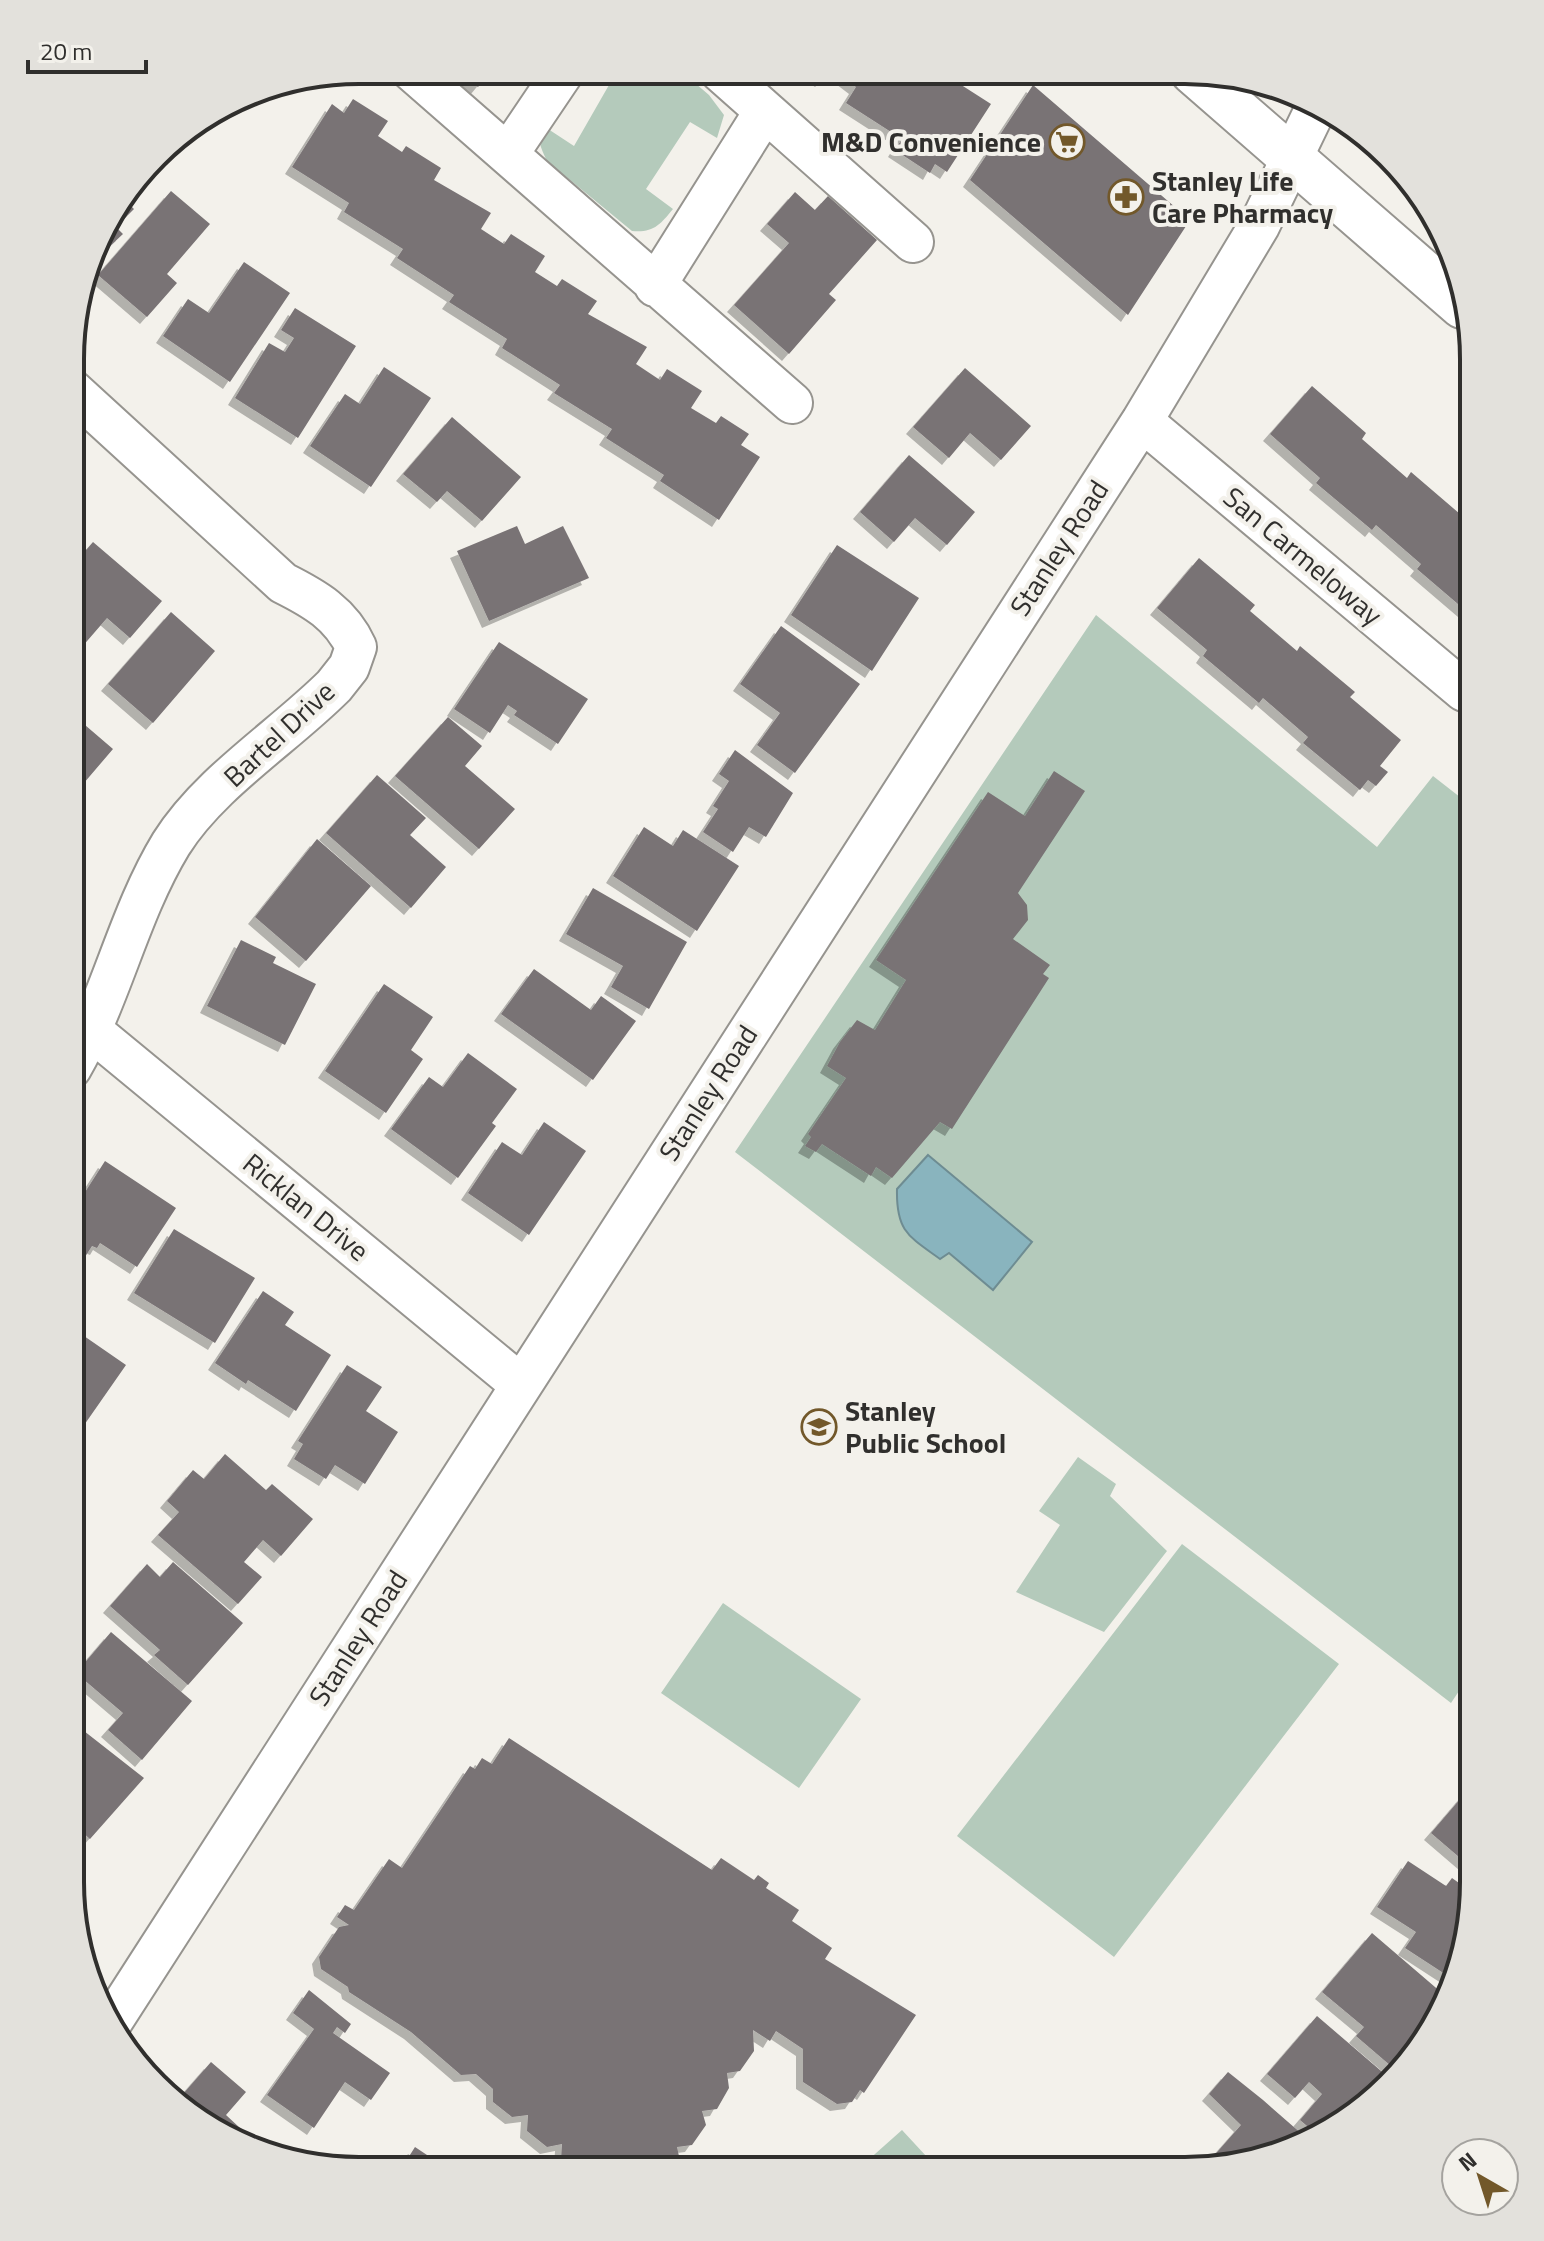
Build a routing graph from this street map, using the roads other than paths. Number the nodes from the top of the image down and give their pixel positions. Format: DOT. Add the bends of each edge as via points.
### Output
graph roads {
  1 [pos="427,84"];
  2 [pos="555,84"];
  3 [pos="735,84"];
  4 [pos="1209,85"];
  5 [pos="765,111"];
  6 [pos="1312,116"];
  7 [pos="508,154"];
  8 [pos="1292,155"];
  9 [pos="913,242"];
  10 [pos="655,286"];
  11 [pos="1453,298"];
  12 [pos="84,401"];
  13 [pos="792,403"];
  14 [pos="1142,421"];
  15 [pos="1460,687"];
  16 [pos="92,1031"];
  17 [pos="84,1045"];
  18 [pos="520,1384"];
  19 [pos="117,2013"];
  1 -- 7 [label="street"];
  2 -- 7 [label="street"];
  3 -- 5 [label="street"];
  4 -- 8 [label="main road"];
  5 -- 9 [label="street"];
  5 -- 10 [label="street"];
  6 -- 8 [label="street, Stanley Road"];
  7 -- 10 [label="street"];
  8 -- 11 [label="main road"];
  8 -- 14 [label="street, Stanley Road" via="1259,226"];
  10 -- 13 [label="street"];
  12 -- 16 [label="street, Bartel Drive" via="283,583 346,625 356,647 334,686 202,804 172,842 134,917"];
  14 -- 15 [label="street, San Carmeloway"];
  14 -- 18 [label="street, Stanley Road"];
  16 -- 17 [label="street"];
  16 -- 18 [label="street, Ricklan Drive"];
  18 -- 19 [label="street, Stanley Road"];
}
